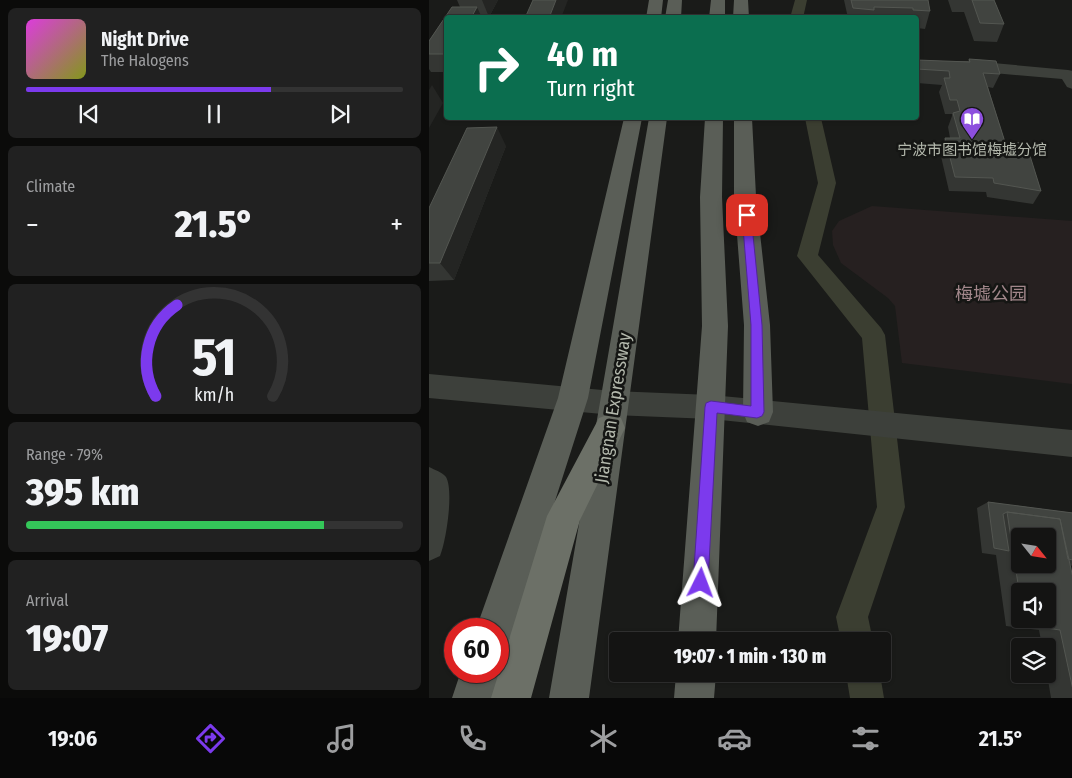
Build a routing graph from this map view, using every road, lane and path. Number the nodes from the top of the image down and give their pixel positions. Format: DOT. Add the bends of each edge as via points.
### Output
graph roads {
  1 [pos="656,0"];
  2 [pos="675,0"];
  3 [pos="718,0"];
  4 [pos="741,0"];
  5 [pos="654,15"];
  6 [pos="673,15"];
  7 [pos="717,15"];
  8 [pos="741,15"];
  9 [pos="919,66"];
  10 [pos="1072,84"];
  11 [pos="633,120"];
  12 [pos="658,120"];
  13 [pos="714,120"];
  14 [pos="743,120"];
  15 [pos="429,386"];
  16 [pos="573,398"];
  17 [pos="711,407"];
  18 [pos="757,412"];
  19 [pos="611,415"];
  20 [pos="1072,444"];
  21 [pos="429,482"];
  22 [pos="429,544"];
  23 [pos="499,618"];
  24 [pos="698,632"];
  25 [pos="695,682"];
  26 [pos="477,683"];
  27 [pos="472,698"];
  28 [pos="511,698"];
  29 [pos="569,698"];
  30 [pos="694,698"];
  1 -- 5 [label="main road"];
  2 -- 6 [label="main road"];
  3 -- 7 [label="main road"];
  4 -- 8 [label="main road"];
  9 -- 10 [label="street" via="971,66 1068,75"];
  11 -- 16 [label="main road"];
  12 -- 19 [label="main road, Jiangnan Expressway"];
  13 -- 17 [label="main road" via="711,198 715,326"];
  14 -- 18 [label="main road" via="745,196 757,325"];
  15 -- 16 [label="street"];
  16 -- 19 [label="street"];
  16 -- 23 [label="main road"];
  17 -- 18 [label="street"];
  17 -- 19 [label="street"];
  17 -- 24 [label="main road"];
  18 -- 20 [label="street"];
  19 -- 28 [label="highway" via="564,516"];
  19 -- 29 [label="main road, Jiangnan Expressway"];
  21 -- 22 [label="street" via="435,486"];
  25 -- 30 [label="main road"];
  26 -- 27 [label="main road"];
}
